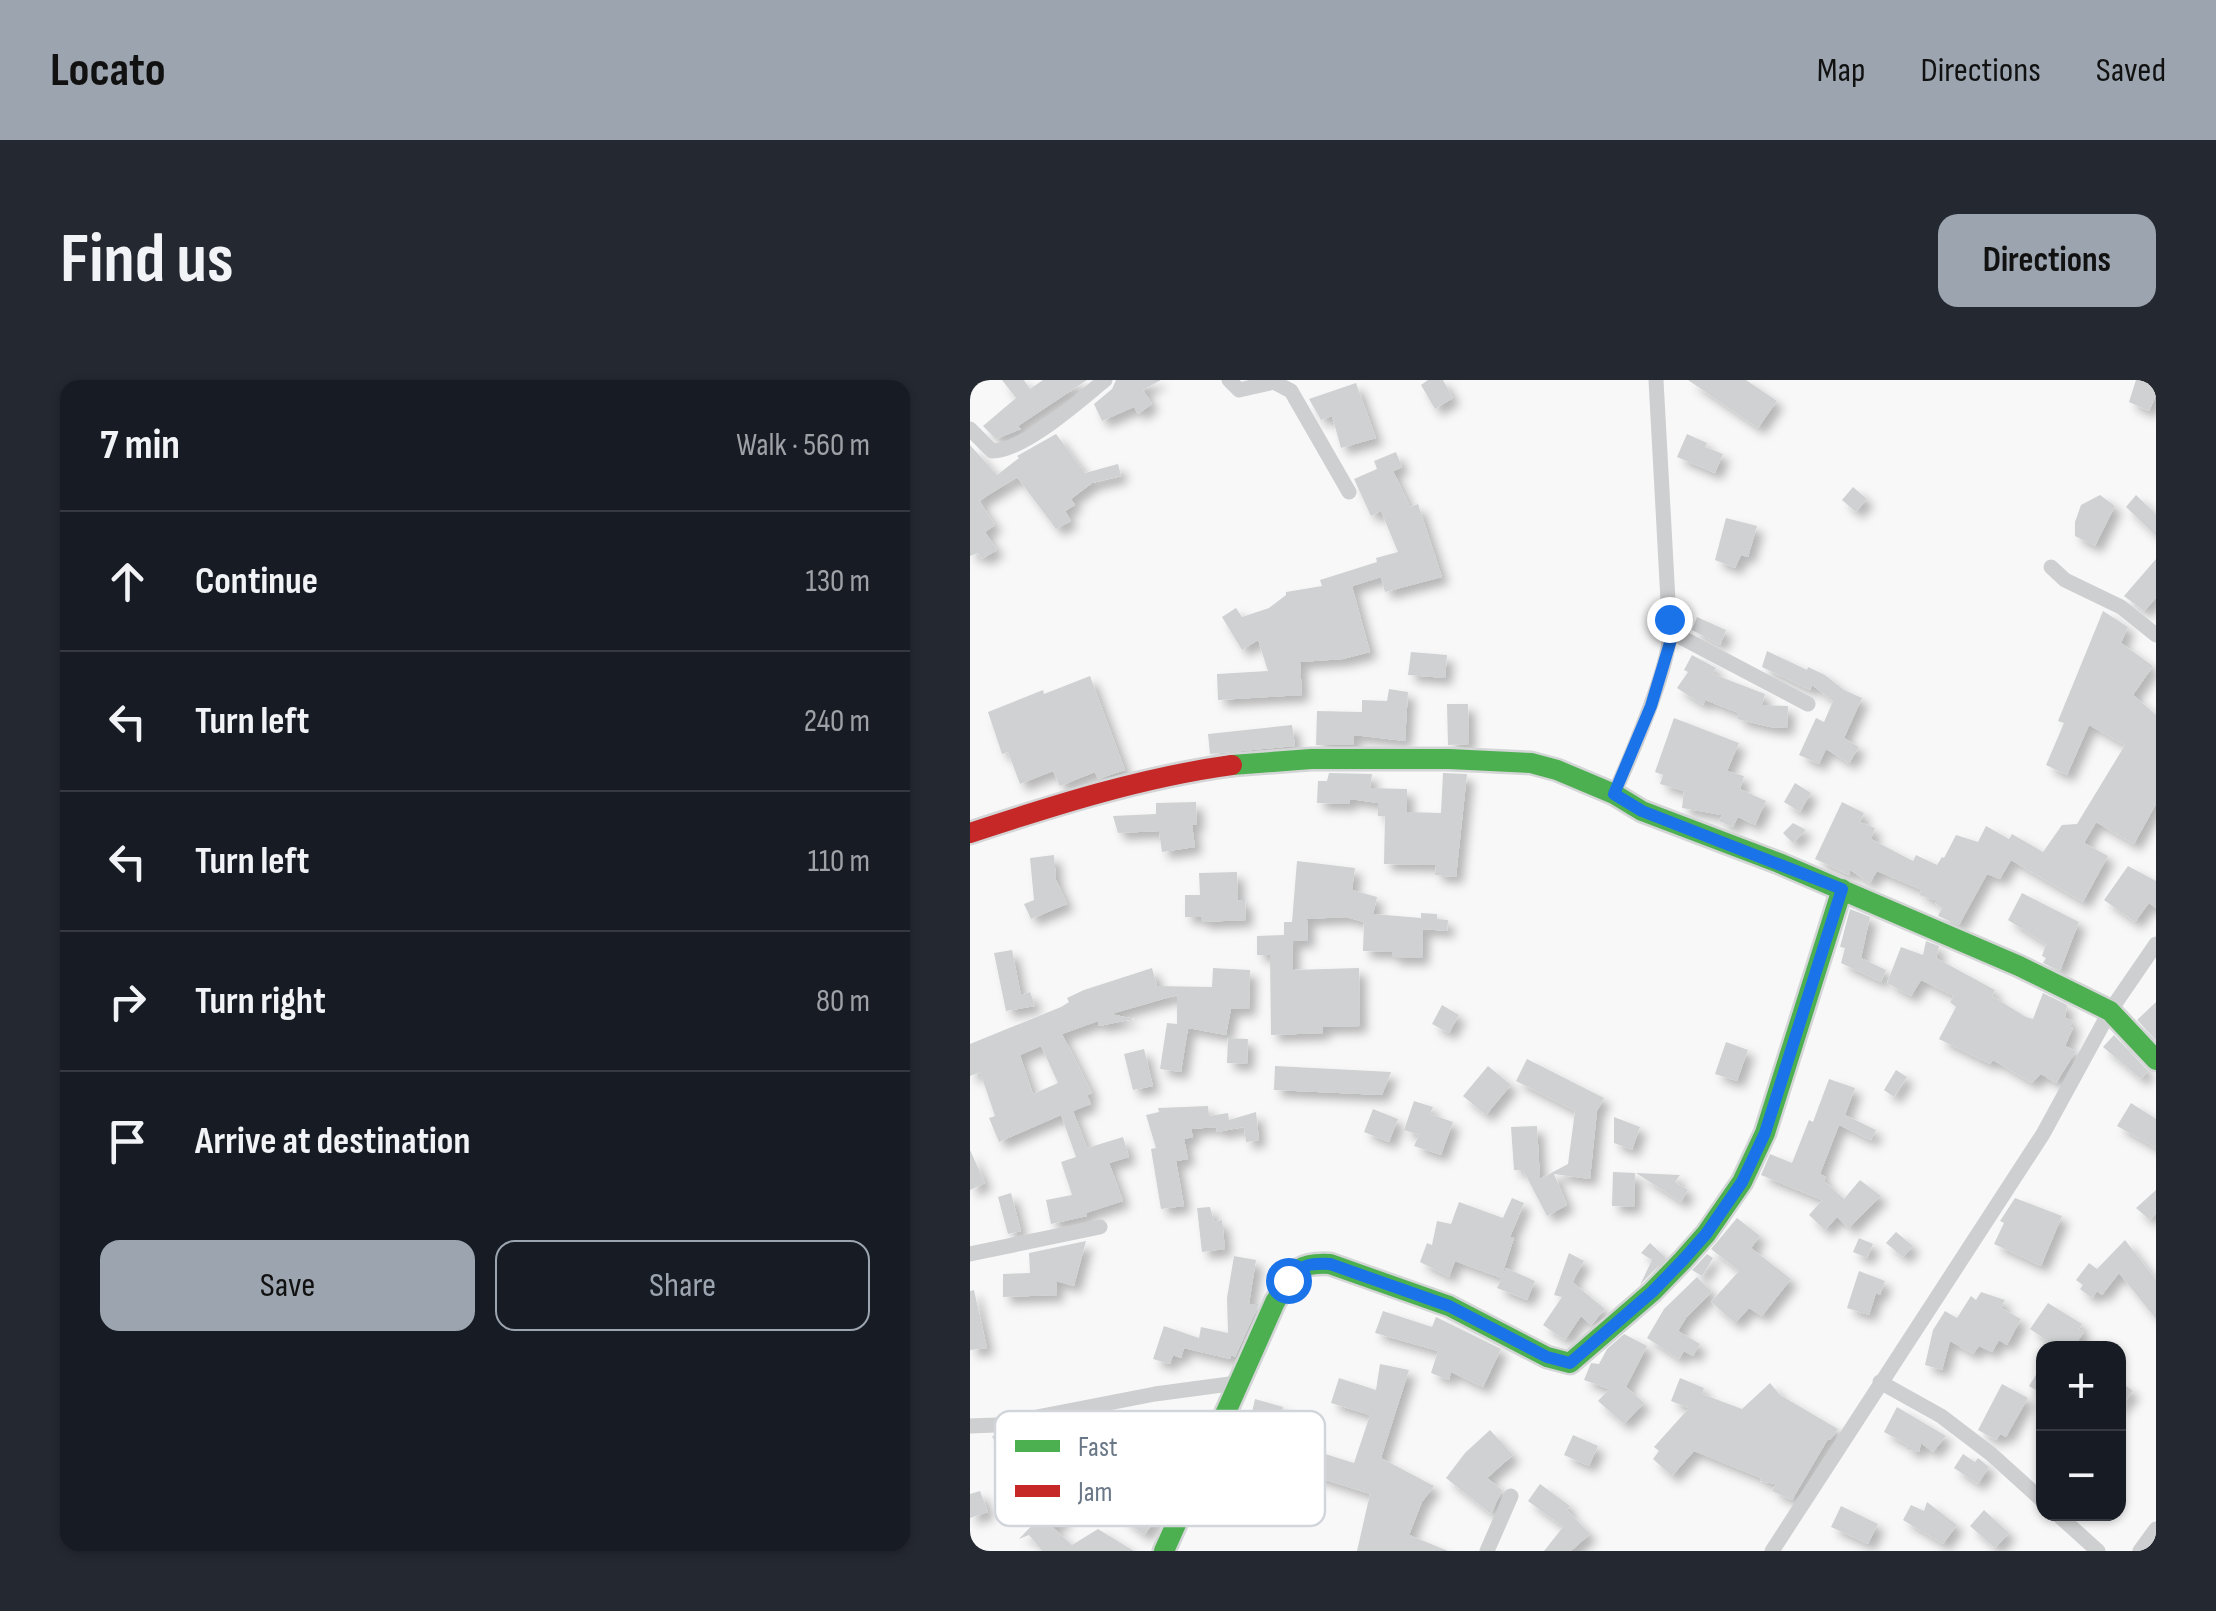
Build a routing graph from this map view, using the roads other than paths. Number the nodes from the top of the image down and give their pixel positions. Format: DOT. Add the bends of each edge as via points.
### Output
graph roads {
  1 [pos="1105,380"];
  2 [pos="1229,380"];
  3 [pos="1656,380"];
  4 [pos="970,429"];
  5 [pos="1349,492"];
  6 [pos="2051,566"];
  7 [pos="1673,633"];
  8 [pos="2156,635"];
  9 [pos="1808,704"];
  10 [pos="1614,794"];
  11 [pos="970,833"];
  12 [pos="1842,889"];
  13 [pos="2156,944"];
  14 [pos="2110,1011"];
  15 [pos="2156,1060"];
  16 [pos="1100,1227"];
  17 [pos="970,1254"];
  18 [pos="1880,1382"];
  19 [pos="1236,1383"];
  20 [pos="1063,1411"];
  21 [pos="1224,1411"];
  22 [pos="995,1422"];
  23 [pos="970,1426"];
  24 [pos="2036,1495"];
  25 [pos="1511,1496"];
  26 [pos="2065,1521"];
  27 [pos="1175,1526"];
  28 [pos="2156,1529"];
  29 [pos="1164,1551"];
  30 [pos="1488,1551"];
  31 [pos="1772,1551"];
  32 [pos="2098,1551"];
  33 [pos="2140,1551"];
  1 -- 4 [label="street" via="1003,452 992,452"];
  2 -- 5 [label="street" via="1239,390 1274,382 1291,391"];
  3 -- 7 [label="street"];
  6 -- 8 [label="street"];
  7 -- 9 [label="street"];
  7 -- 10 [label="street"];
  10 -- 11 [label="street" via="1531,763 1311,759 1187,772"];
  10 -- 12 [label="street"];
  12 -- 14 [label="street"];
  12 -- 19 [label="street" via="1765,1133 1742,1182 1683,1260 1578,1360 1560,1362 1449,1306 1375,1278 1310,1263 1296,1269 1275,1302"];
  13 -- 14 [label="street"];
  14 -- 15 [label="street"];
  14 -- 18 [label="street" via="2043,1134"];
  16 -- 17 [label="street"];
  18 -- 24 [label="street" via="1941,1416"];
  18 -- 31 [label="street"];
  19 -- 20 [label="street"];
  19 -- 21 [label="street"];
  22 -- 23 [label="street"];
  25 -- 30 [label="street"];
  26 -- 32 [label="street"];
  27 -- 29 [label="street"];
  28 -- 33 [label="street"];
}
